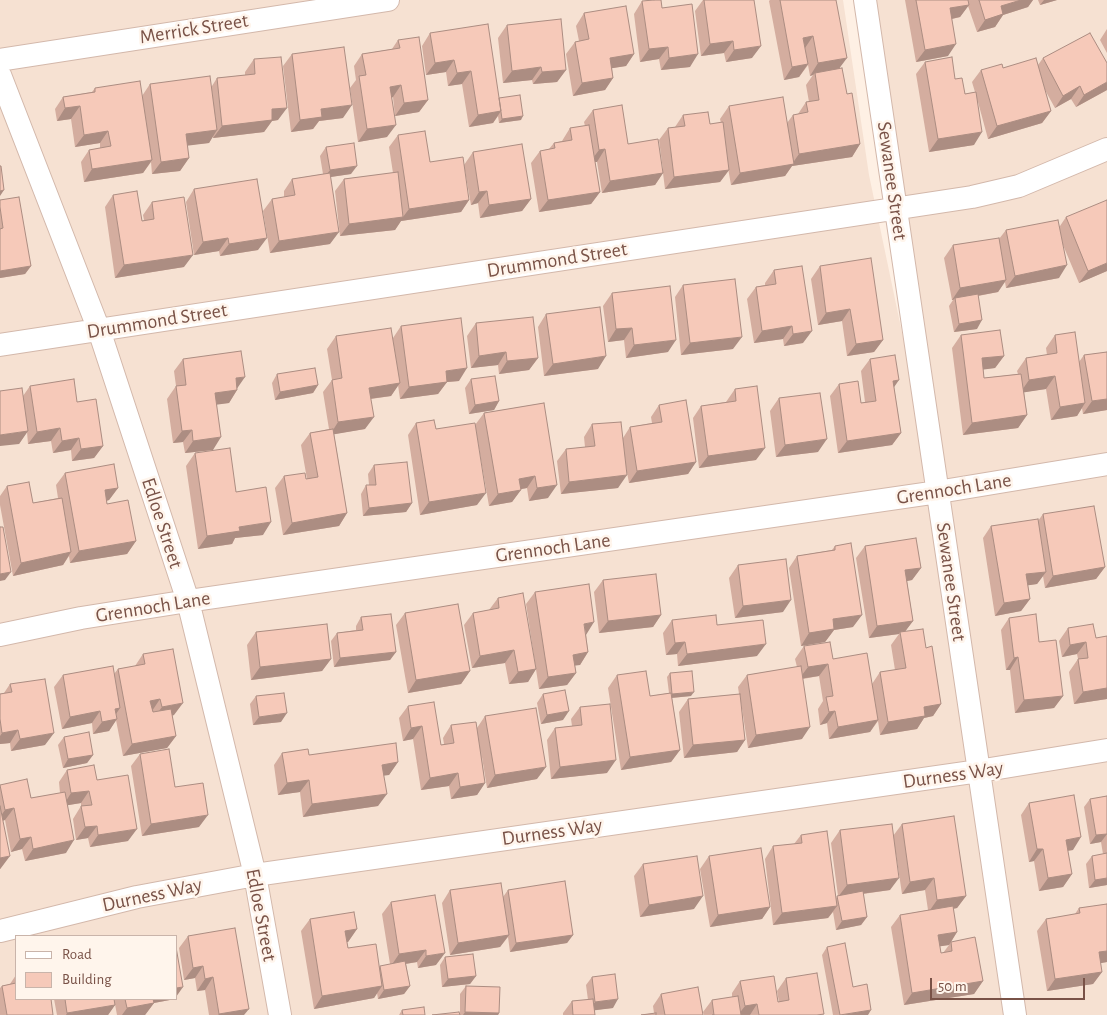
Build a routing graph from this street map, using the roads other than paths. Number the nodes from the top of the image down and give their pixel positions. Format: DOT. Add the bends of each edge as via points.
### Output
graph roads {
  1 [pos="388,0"];
  2 [pos="865,0"];
  3 [pos="0,60"];
  4 [pos="0,75"];
  5 [pos="1107,149"];
  6 [pos="896,209"];
  7 [pos="99,330"];
  8 [pos="0,345"];
  9 [pos="1107,464"];
  10 [pos="938,492"];
  11 [pos="188,601"];
  12 [pos="0,635"];
  13 [pos="1107,750"];
  14 [pos="979,771"];
  15 [pos="254,875"];
  16 [pos="0,931"];
  17 [pos="280,1015"];
  18 [pos="1015,1015"];
  1 -- 3 [label="street, Merrick Street"];
  2 -- 6 [label="street, Sewanee Street"];
  4 -- 7 [label="street, Edloe Street"];
  5 -- 6 [label="street, Drummond Street" via="1019,186"];
  6 -- 7 [label="street, Drummond Street"];
  6 -- 10 [label="street, Sewanee Street"];
  7 -- 8 [label="street, Drummond Street"];
  7 -- 11 [label="street, Edloe Street"];
  9 -- 10 [label="street, Grennoch Lane"];
  10 -- 11 [label="street, Grennoch Lane"];
  10 -- 14 [label="street, Sewanee Street"];
  11 -- 12 [label="street, Grennoch Lane"];
  11 -- 15 [label="street, Edloe Street"];
  13 -- 14 [label="street, Durness Way"];
  14 -- 15 [label="street, Durness Way"];
  14 -- 18 [label="street, Sewanee Street"];
  15 -- 16 [label="street, Durness Way" via="137,897"];
  15 -- 17 [label="street, Edloe Street"];
}
